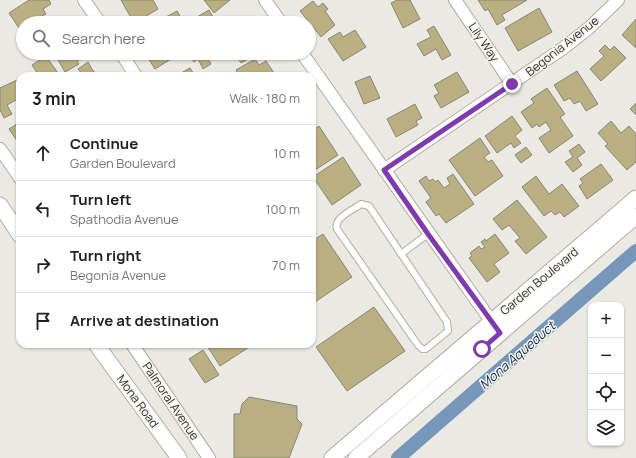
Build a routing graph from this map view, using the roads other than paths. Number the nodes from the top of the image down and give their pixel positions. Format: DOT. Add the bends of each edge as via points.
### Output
graph roads {
  1 [pos="84,0"];
  2 [pos="265,0"];
  3 [pos="455,0"];
  4 [pos="618,0"];
  5 [pos="95,16"];
  6 [pos="276,16"];
  7 [pos="125,60"];
  8 [pos="305,60"];
  9 [pos="133,72"];
  10 [pos="311,72"];
  11 [pos="512,84"];
  12 [pos="317,85"];
  13 [pos="0,149"];
  14 [pos="384,170"];
  15 [pos="16,172"];
  16 [pos="636,198"];
  17 [pos="0,205"];
  18 [pos="636,216"];
  19 [pos="16,229"];
  20 [pos="428,234"];
  21 [pos="401,254"];
  22 [pos="491,321"];
  23 [pos="500,333"];
  24 [pos="99,348"];
  25 [pos="135,348"];
  26 [pos="179,458"];
  27 [pos="209,458"];
  28 [pos="332,458"];
  29 [pos="356,458"];
  1 -- 5 [label="street"];
  2 -- 6 [label="street"];
  3 -- 11 [label="street, Lily Way"];
  4 -- 11 [label="street, Begonia Avenue" via="589,28"];
  7 -- 9 [label="street"];
  8 -- 10 [label="street"];
  11 -- 14 [label="street, Begonia Avenue"];
  12 -- 14 [label="street"];
  13 -- 15 [label="street"];
  14 -- 20 [label="street"];
  16 -- 22 [label="street, Garden Boulevard"];
  17 -- 19 [label="street"];
  18 -- 23 [label="street, Garden Boulevard"];
  20 -- 21 [label="lane"];
  20 -- 22 [label="street"];
  21 -- 21 [label="lane" via="448,326 448,331 426,349 418,345 336,229 337,220 361,204 369,206"];
  22 -- 23 [label="street"];
  22 -- 28 [label="street, Garden Boulevard"];
  23 -- 29 [label="street, Garden Boulevard"];
  24 -- 26 [label="street, Mona Road"];
  25 -- 27 [label="street, Palmoral Avenue"];
}
